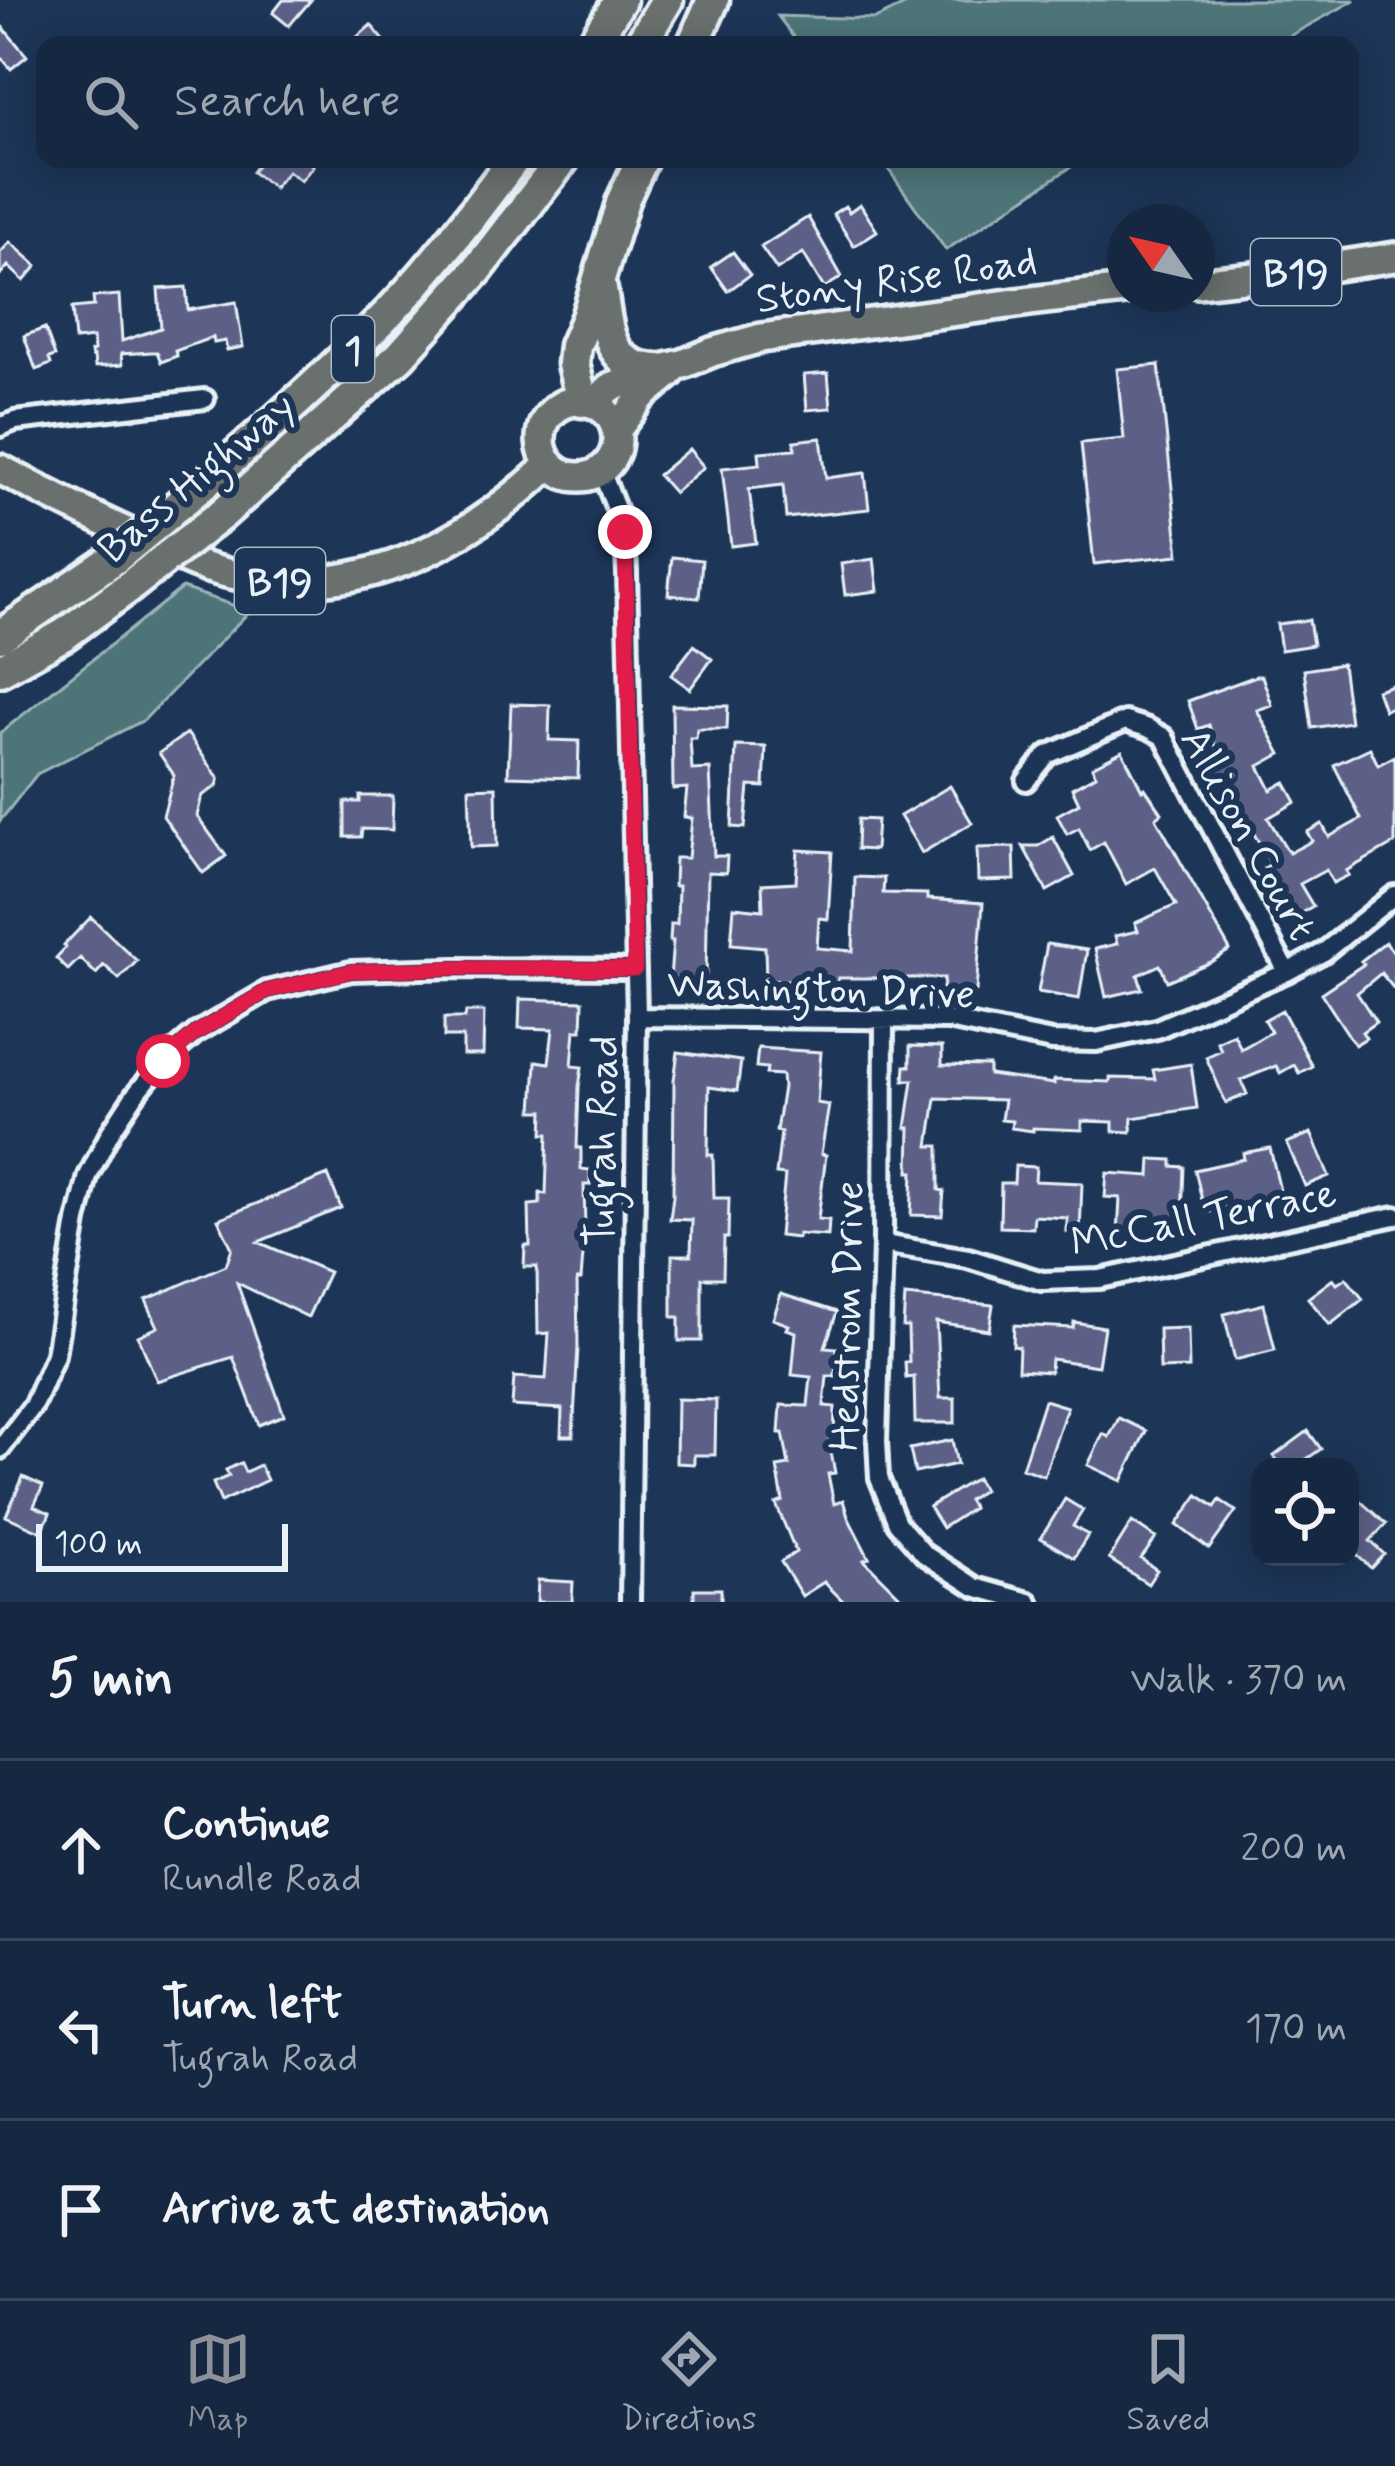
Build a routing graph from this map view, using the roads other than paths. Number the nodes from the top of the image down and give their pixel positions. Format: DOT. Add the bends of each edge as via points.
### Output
graph roads {
  1 [pos="620,0"];
  2 [pos="667,0"];
  3 [pos="712,0"];
  4 [pos="598,36"];
  5 [pos="645,36"];
  6 [pos="697,36"];
  7 [pos="507,168"];
  8 [pos="556,168"];
  9 [pos="638,168"];
  10 [pos="1395,257"];
  11 [pos="599,278"];
  12 [pos="1215,281"];
  13 [pos="1107,292"];
  14 [pos="670,367"];
  15 [pos="205,399"];
  16 [pos="588,402"];
  17 [pos="0,427"];
  18 [pos="616,431"];
  19 [pos="550,464"];
  20 [pos="0,469"];
  21 [pos="601,470"];
  22 [pos="0,637"];
  23 [pos="0,670"];
  24 [pos="1026,781"];
  25 [pos="1395,895"];
  26 [pos="635,969"];
  27 [pos="1287,972"];
  28 [pos="638,1016"];
  29 [pos="884,1020"];
  30 [pos="1395,1216"];
  31 [pos="883,1244"];
  32 [pos="0,1448"];
  33 [pos="630,1602"];
  34 [pos="1029,1602"];
  1 -- 4 [label="highway"];
  2 -- 5 [label="highway"];
  3 -- 6 [label="highway"];
  7 -- 22 [label="highway, Bass Highway / 1, bridge" via="376,326 290,408 115,558"];
  8 -- 23 [label="highway, Bass Highway / 1, bridge" via="400,356 222,514 65,634"];
  9 -- 11 [label="highway"];
  10 -- 12 [label="main road, B19"];
  11 -- 14 [label="highway" via="614,349 639,368"];
  11 -- 16 [label="highway" via="573,358"];
  13 -- 14 [label="main road, Stony Rise Road" via="761,338"];
  14 -- 16 [label="main road, Stony Rise Road"];
  14 -- 18 [label="main road, Stony Rise Road"];
  15 -- 17 [label="street"];
  16 -- 18 [label="main road" via="608,414"];
  16 -- 19 [label="main road" via="561,405 546,419 541,439"];
  18 -- 21 [label="main road"];
  19 -- 20 [label="main road, B19" via="463,534 417,558 313,583 203,567"];
  19 -- 21 [label="main road" via="572,476"];
  21 -- 26 [label="street, Tugrah Road" via="625,532"];
  24 -- 27 [label="street, Allison Court" via="1047,755 1125,721 1164,737"];
  25 -- 27 [label="street, Washington Drive"];
  26 -- 28 [label="street, Tugrah Road"];
  26 -- 32 [label="street" via="352,971 267,991 196,1033 135,1095 88,1176 55,1355 32,1406"];
  27 -- 29 [label="street, Washington Drive" via="1157,1030 1096,1042 948,1020"];
  28 -- 29 [label="street, Washington Drive"];
  28 -- 33 [label="street, Tugrah Road"];
  29 -- 31 [label="street, Hedstrom Drive"];
  30 -- 31 [label="street, McCall Terrace" via="1100,1279 1042,1281"];
  31 -- 34 [label="street, Hedstrom Drive" via="877,1441 879,1478 897,1523 924,1554 975,1587"];
}
